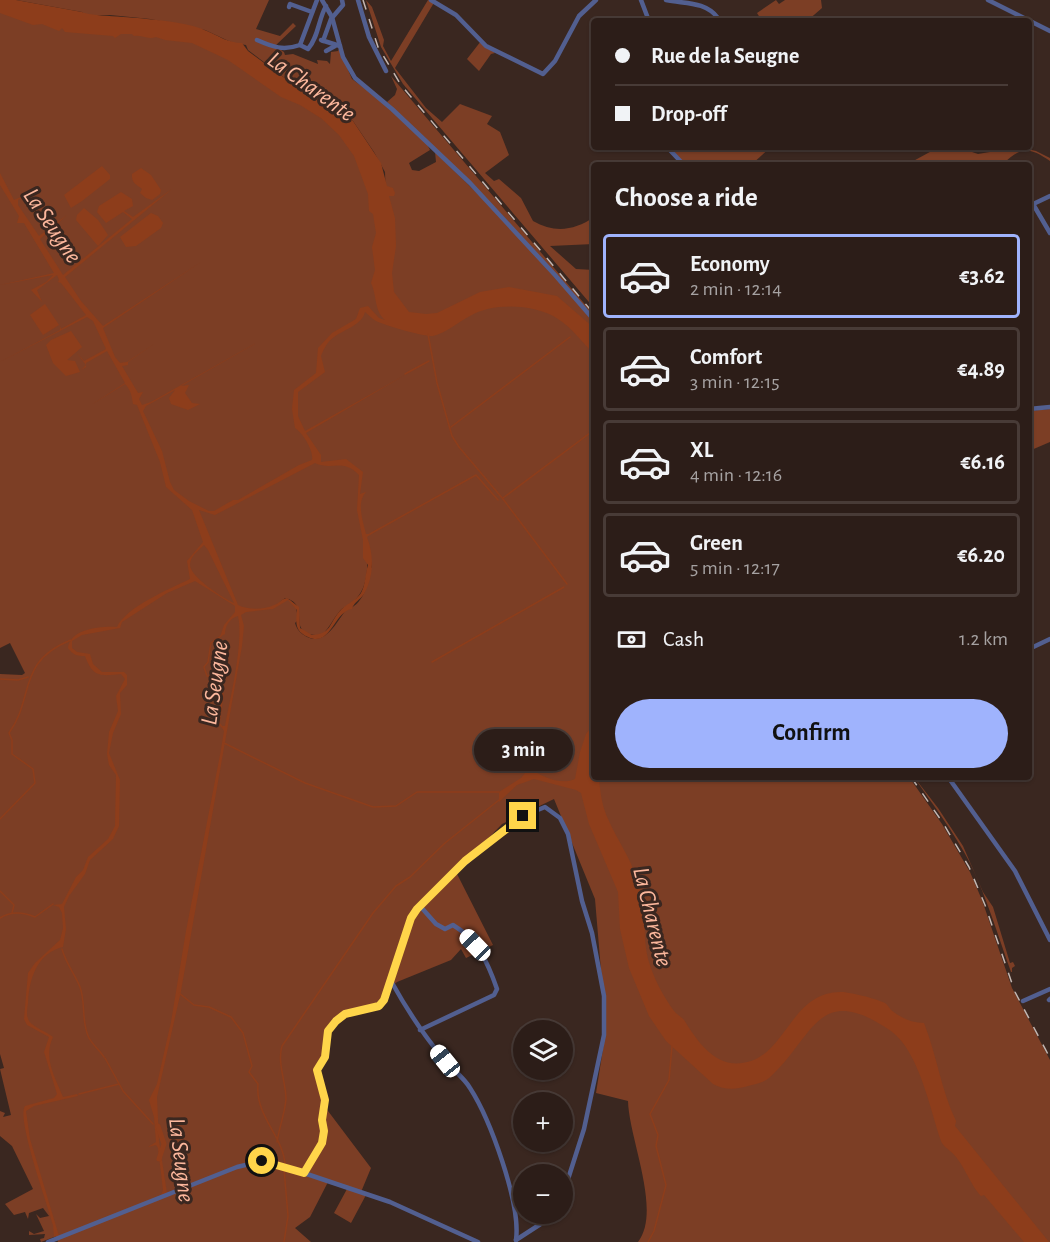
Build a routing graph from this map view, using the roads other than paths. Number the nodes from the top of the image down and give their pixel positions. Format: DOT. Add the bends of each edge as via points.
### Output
graph roads {
  1 [pos="342,0"];
  2 [pos="358,0"];
  3 [pos="431,0"];
  4 [pos="596,0"];
  5 [pos="641,0"];
  6 [pos="666,0"];
  7 [pos="988,0"];
  8 [pos="323,1"];
  9 [pos="289,7"];
  10 [pos="312,12"];
  11 [pos="332,17"];
  12 [pos="647,18"];
  13 [pos="718,18"];
  14 [pos="1024,18"];
  15 [pos="1032,22"];
  16 [pos="1050,31"];
  17 [pos="315,38"];
  18 [pos="257,40"];
  19 [pos="323,41"];
  20 [pos="300,45"];
  21 [pos="338,46"];
  22 [pos="326,51"];
  23 [pos="386,71"];
  24 [pos="670,150"];
  25 [pos="681,162"];
  26 [pos="1050,196"];
  27 [pos="1032,205"];
  28 [pos="1032,206"];
  29 [pos="1050,233"];
  30 [pos="591,316"];
  31 [pos="1050,407"];
  32 [pos="1032,409"];
  33 [pos="1050,639"];
  34 [pos="1032,648"];
  35 [pos="950,780"];
  36 [pos="420,906"];
  37 [pos="1050,940"];
  38 [pos="391,980"];
  39 [pos="1050,989"];
  40 [pos="1023,1001"];
  41 [pos="420,1030"];
  42 [pos="573,1164"];
  43 [pos="304,1173"];
  44 [pos="541,1224"];
  45 [pos="515,1241"];
  46 [pos="49,1242"];
  47 [pos="478,1242"];
  1 -- 11 [label="street" via="343,5"];
  2 -- 23 [label="street" via="369,37"];
  3 -- 4 [label="street" via="456,15 486,46 543,74 555,61 579,16"];
  5 -- 12 [label="street"];
  6 -- 13 [label="street" via="702,6"];
  7 -- 14 [label="street"];
  8 -- 10 [label="street"];
  8 -- 11 [label="street"];
  8 -- 17 [label="street"];
  9 -- 10 [label="street" via="290,4"];
  10 -- 20 [label="street"];
  11 -- 19 [label="street"];
  11 -- 21 [label="street"];
  15 -- 16 [label="street"];
  17 -- 19 [label="street"];
  17 -- 20 [label="street" via="308,49"];
  18 -- 20 [label="street" via="279,48"];
  19 -- 21 [label="street"];
  21 -- 22 [label="street"];
  21 -- 30 [label="street" via="355,78 445,159"];
  24 -- 25 [label="street"];
  26 -- 27 [label="street"];
  28 -- 29 [label="street"];
  31 -- 32 [label="street"];
  33 -- 34 [label="street"];
  35 -- 37 [label="street" via="1015,871"];
  36 -- 38 [label="street" via="411,918"];
  36 -- 41 [label="street" via="436,924 445,929 453,925 459,928 483,954 497,989 494,995"];
  36 -- 42 [label="street" via="465,861 523,816 546,807 560,818 574,856 604,996 604,1035"];
  38 -- 41 [label="street"];
  38 -- 43 [label="street" via="379,1006 345,1014 328,1031 325,1057 317,1070 325,1100 322,1143"];
  39 -- 40 [label="street"];
  41 -- 45 [label="street" via="469,1086 486,1119 514,1205 518,1227"];
  43 -- 46 [label="street" via="273,1163 252,1162"];
  43 -- 47 [label="street" via="390,1202"];
  44 -- 45 [label="street"];
}
